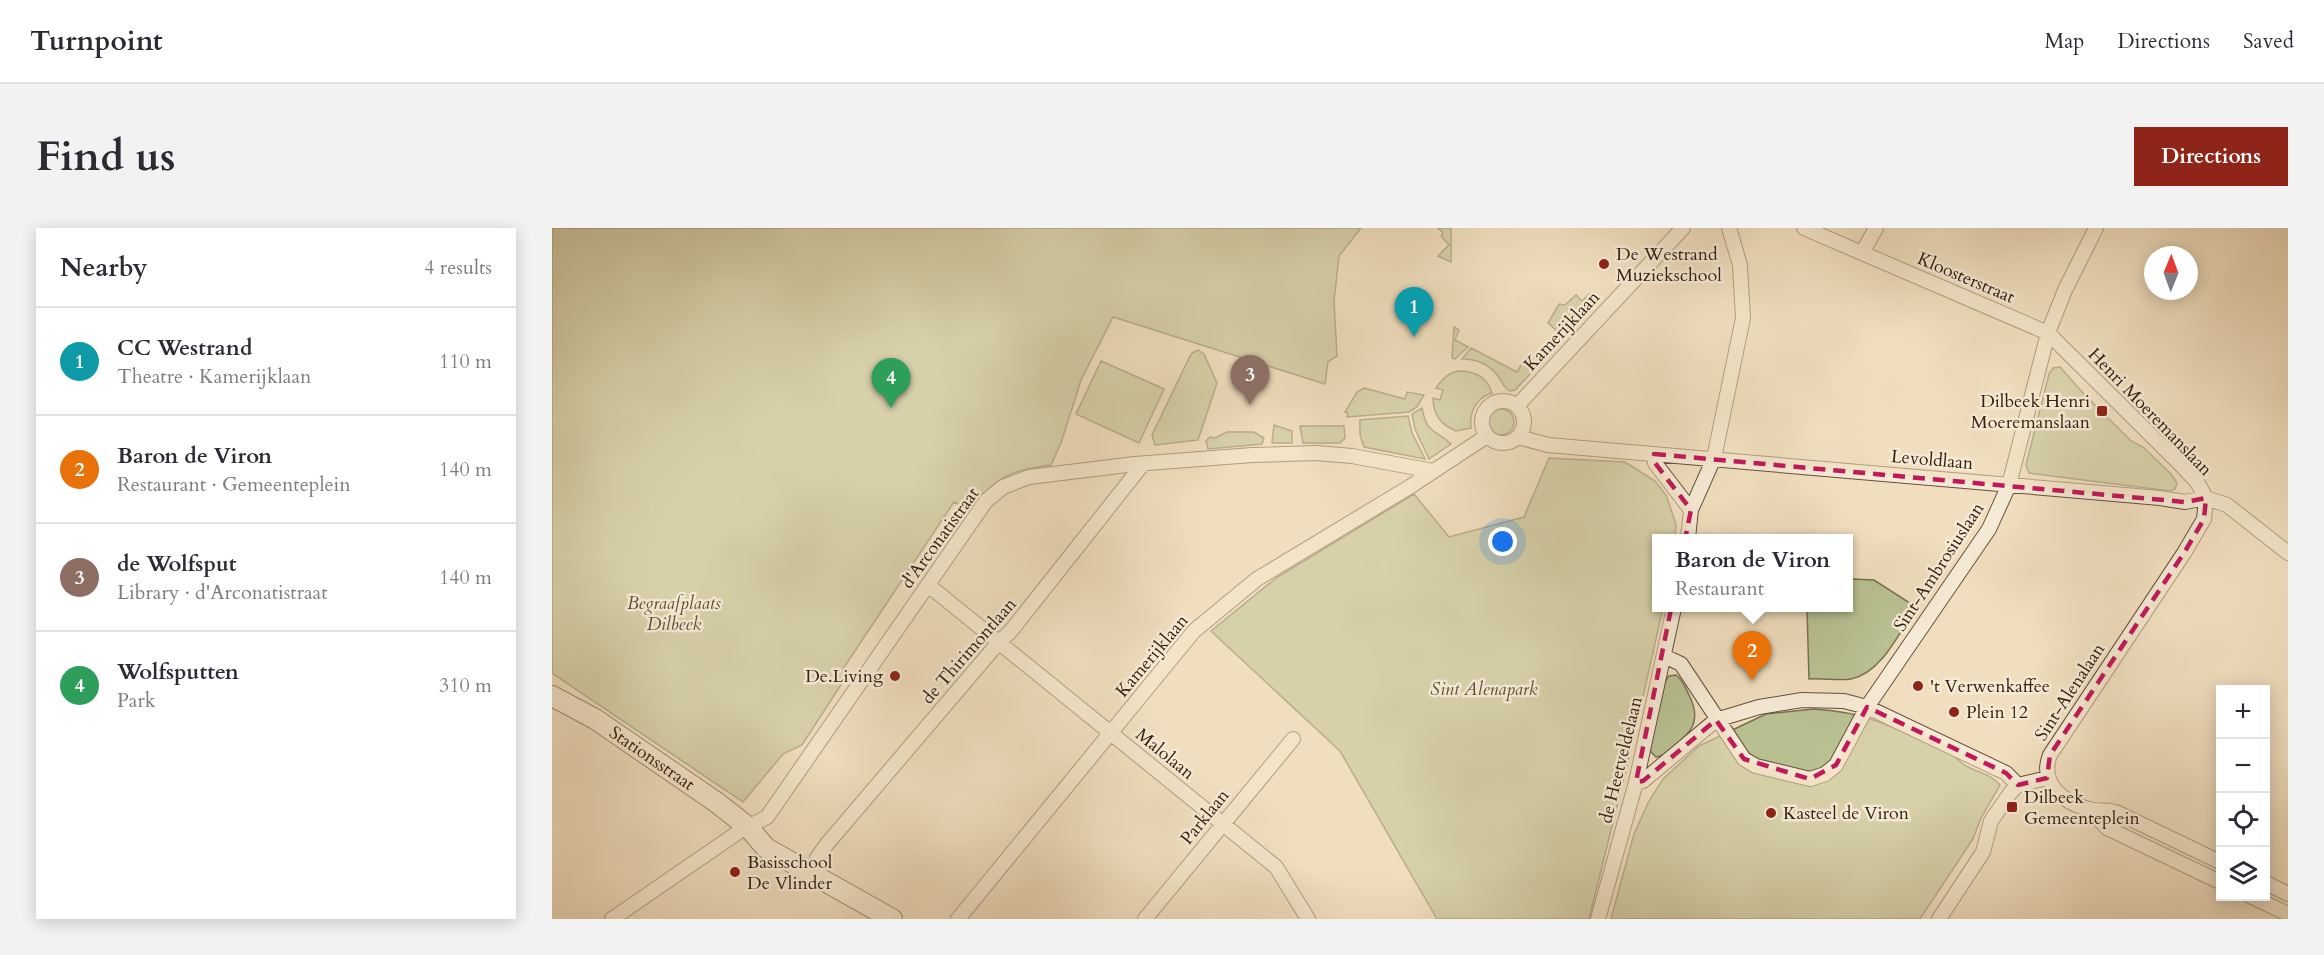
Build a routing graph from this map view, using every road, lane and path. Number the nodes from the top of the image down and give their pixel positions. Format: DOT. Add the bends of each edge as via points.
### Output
graph roads {
  1 [pos="1683,228"];
  2 [pos="1729,228"];
  3 [pos="1804,228"];
  4 [pos="1876,228"];
  5 [pos="2096,228"];
  6 [pos="1862,253"];
  7 [pos="2048,333"];
  8 [pos="1517,406"];
  9 [pos="1487,436"];
  10 [pos="1518,437"];
  11 [pos="1654,454"];
  12 [pos="1714,458"];
  13 [pos="1143,464"];
  14 [pos="1433,471"];
  15 [pos="2009,485"];
  16 [pos="2206,498"];
  17 [pos="1691,510"];
  18 [pos="1688,534"];
  19 [pos="2288,553"];
  20 [pos="928,585"];
  21 [pos="1673,612"];
  22 [pos="999,642"];
  23 [pos="1664,656"];
  24 [pos="552,696"];
  25 [pos="1866,708"];
  26 [pos="1716,720"];
  27 [pos="1111,734"];
  28 [pos="1293,739"];
  29 [pos="2047,778"];
  30 [pos="1636,782"];
  31 [pos="2018,786"];
  32 [pos="2090,810"];
  33 [pos="2118,813"];
  34 [pos="1223,824"];
  35 [pos="748,827"];
  36 [pos="2108,828"];
  37 [pos="817,858"];
  38 [pos="2216,860"];
  39 [pos="2216,880"];
  40 [pos="2270,885"];
  41 [pos="2288,894"];
  42 [pos="2259,901"];
  43 [pos="872,914"];
  44 [pos="2288,914"];
  45 [pos="612,919"];
  46 [pos="892,919"];
  47 [pos="958,919"];
  48 [pos="1145,919"];
  49 [pos="1308,919"];
  50 [pos="1598,919"];
  51 [pos="1939,919"];
  1 -- 8 [label="street, Kamerijklaan"];
  2 -- 12 [label="street" via="1740,265 1743,318"];
  3 -- 6 [label="street, Kloosterstraat"];
  4 -- 6 [label="street"];
  5 -- 7 [label="street, Sint-Ambrosiuslaan"];
  6 -- 7 [label="street, Kloosterstraat"];
  7 -- 15 [label="street, Sint-Ambrosiuslaan"];
  7 -- 16 [label="street, Henri Moeremanslaan" via="2179,463"];
  8 -- 9 [label="street" via="1504,401 1490,405 1482,418"];
  8 -- 10 [label="street" via="1524,421"];
  9 -- 10 [label="street" via="1502,444"];
  9 -- 14 [label="street, Kamerijklaan"];
  10 -- 11 [label="street, Levoldlaan" via="1548,445"];
  11 -- 12 [label="street, Levoldlaan"];
  11 -- 17 [label="street" via="1655,463"];
  12 -- 15 [label="street, Levoldlaan"];
  12 -- 17 [label="street"];
  13 -- 14 [label="street, d'Arconatistraat" via="1317,453"];
  13 -- 20 [label="street, d'Arconatistraat" via="1029,477 1003,487 986,501"];
  13 -- 22 [label="street, de Thirimontlaan"];
  14 -- 27 [label="street, Kamerijklaan" via="1257,579 1194,631"];
  15 -- 16 [label="street, Levoldlaan" via="2185,502"];
  15 -- 25 [label="street, Sint-Ambrosiuslaan" via="1989,529"];
  16 -- 19 [label="street, Henri Moeremanslaan" via="2228,506"];
  16 -- 29 [label="street, Sint-Alenalaan" via="2204,519 2184,553 2050,755"];
  17 -- 18 [label="street"];
  20 -- 22 [label="street, Malolaan"];
  20 -- 35 [label="street, d'Arconatistraat" via="767,817"];
  21 -- 23 [label="street, de Heetveldelaan"];
  22 -- 27 [label="street, Malolaan"];
  22 -- 37 [label="street, de Thirimontlaan"];
  23 -- 26 [label="street, Sint-Ambrosiuslaan" via="1681,664"];
  23 -- 30 [label="street, de Heetveldelaan"];
  24 -- 35 [label="street, Stationsstraat" via="605,726"];
  25 -- 26 [label="street" via="1844,701 1802,700"];
  25 -- 26 [label="street, Sint-Ambrosiuslaan" via="1836,765 1826,774 1810,779 1756,766 1744,759"];
  25 -- 31 [label="street" via="2007,773"];
  26 -- 30 [label="street" via="1644,782"];
  27 -- 34 [label="street, Malolaan"];
  27 -- 47 [label="street, Kamerijklaan"];
  28 -- 34 [label="street, Parklaan"];
  29 -- 31 [label="street"];
  29 -- 32 [label="street" via="2062,797"];
  30 -- 50 [label="street, de Heetveldelaan"];
  31 -- 51 [label="street" via="1991,821 1983,852"];
  32 -- 33 [label="street"];
  32 -- 36 [label="street"];
  33 -- 36 [label="street" via="2110,817"];
  33 -- 38 [label="street"];
  34 -- 48 [label="street, Parklaan"];
  34 -- 49 [label="street, Malolaan" via="1276,867"];
  35 -- 43 [label="street, Stationsstraat" via="766,848"];
  35 -- 45 [label="street, d'Arconatistraat"];
  36 -- 39 [label="street"];
  40 -- 41 [label="street"];
  42 -- 44 [label="street"];
  43 -- 46 [label="street, Stationsstraat"];
}
